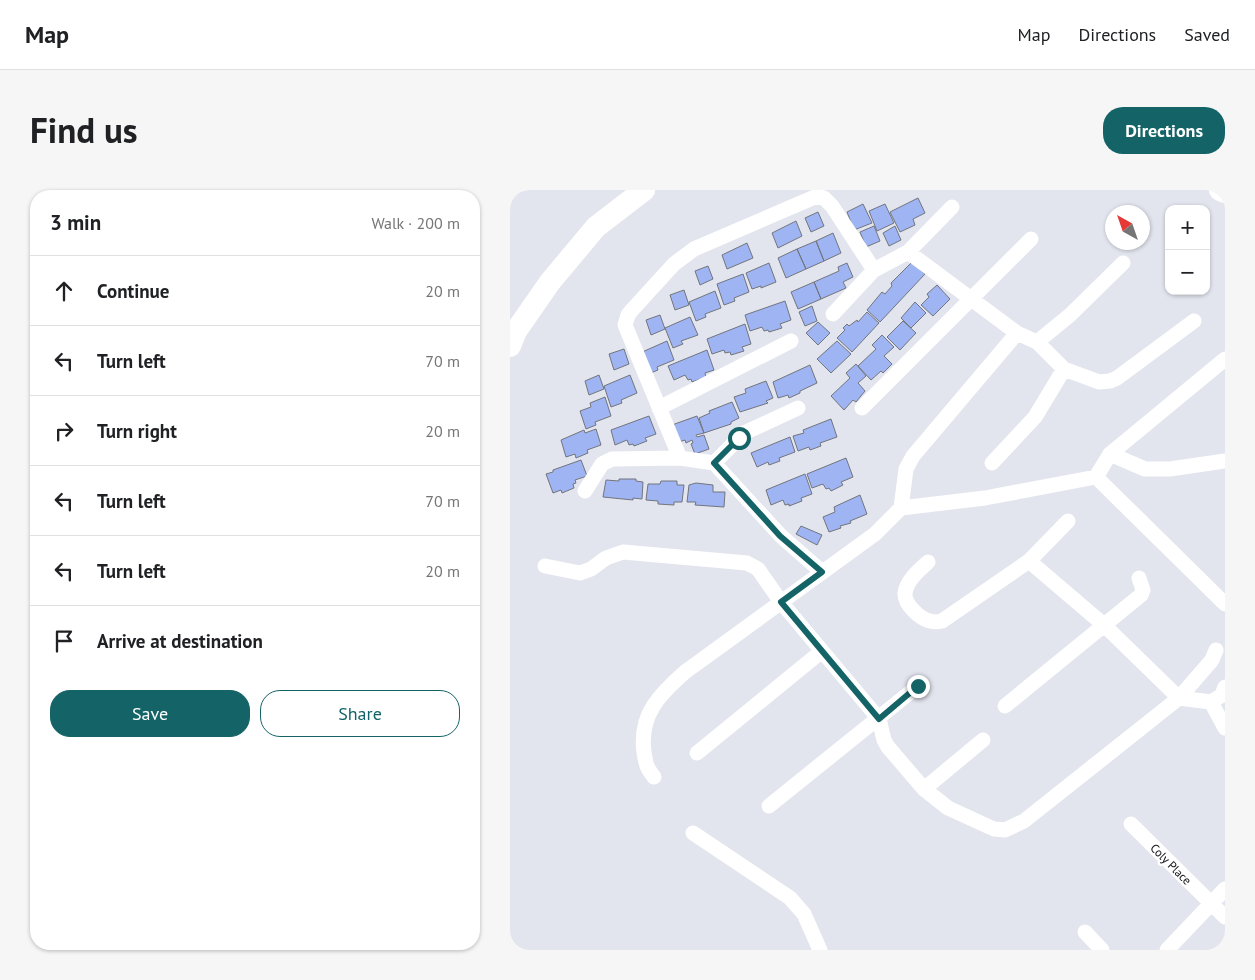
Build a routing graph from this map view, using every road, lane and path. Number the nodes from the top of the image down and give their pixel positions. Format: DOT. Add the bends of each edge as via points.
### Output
graph roads {
  1 [pos="644,190"];
  2 [pos="1220,190"];
  3 [pos="1225,192"];
  4 [pos="952,207"];
  5 [pos="1031,239"];
  6 [pos="908,252"];
  7 [pos="1123,263"];
  8 [pos="874,270"];
  9 [pos="972,300"];
  10 [pos="833,314"];
  11 [pos="1194,321"];
  12 [pos="1017,333"];
  13 [pos="791,341"];
  14 [pos="1037,342"];
  15 [pos="510,346"];
  16 [pos="1225,359"];
  17 [pos="1064,369"];
  18 [pos="658,408"];
  19 [pos="798,408"];
  20 [pos="862,408"];
  21 [pos="1110,454"];
  22 [pos="680,458"];
  23 [pos="1225,461"];
  24 [pos="992,462"];
  25 [pos="714,463"];
  26 [pos="1096,477"];
  27 [pos="585,491"];
  28 [pos="900,508"];
  29 [pos="1068,521"];
  30 [pos="1029,561"];
  31 [pos="928,562"];
  32 [pos="545,566"];
  33 [pos="822,572"];
  34 [pos="1139,578"];
  35 [pos="781,602"];
  36 [pos="1225,604"];
  37 [pos="1104,625"];
  38 [pos="1216,650"];
  39 [pos="822,651"];
  40 [pos="918,686"];
  41 [pos="1221,695"];
  42 [pos="1179,698"];
  43 [pos="1005,706"];
  44 [pos="879,719"];
  45 [pos="1225,728"];
  46 [pos="983,740"];
  47 [pos="697,753"];
  48 [pos="654,776"];
  49 [pos="924,789"];
  50 [pos="769,806"];
  51 [pos="1131,824"];
  52 [pos="694,833"];
  53 [pos="1225,889"];
  54 [pos="1211,904"];
  55 [pos="1225,917"];
  56 [pos="1085,932"];
  57 [pos="820,950"];
  58 [pos="1102,950"];
  59 [pos="1167,950"];
  1 -- 15 [label="highway" via="596,228 550,282 516,331"];
  2 -- 3 [label="highway"];
  4 -- 6 [label="street"];
  5 -- 9 [label="street"];
  6 -- 8 [label="street"];
  6 -- 9 [label="street"];
  7 -- 14 [label="street" via="1070,316"];
  8 -- 10 [label="street"];
  8 -- 18 [label="street" via="832,206 817,196 694,248 674,264 632,310 625,325"];
  9 -- 12 [label="street"];
  9 -- 20 [label="street"];
  11 -- 17 [label="street" via="1110,381 1100,382"];
  12 -- 14 [label="street"];
  12 -- 28 [label="street" via="913,456 906,469"];
  13 -- 18 [label="street"];
  14 -- 17 [label="street"];
  16 -- 21 [label="street"];
  17 -- 24 [label="street" via="1035,416"];
  18 -- 22 [label="street"];
  19 -- 25 [label="street" via="744,433"];
  21 -- 23 [label="street" via="1145,469"];
  21 -- 26 [label="street"];
  22 -- 25 [label="street"];
  22 -- 27 [label="street" via="607,460"];
  25 -- 33 [label="street" via="780,536"];
  26 -- 28 [label="street" via="985,498"];
  26 -- 36 [label="street"];
  28 -- 33 [label="street" via="875,534"];
  29 -- 30 [label="street"];
  30 -- 31 [label="street" via="936,622 922,618 906,602 905,594 911,579"];
  30 -- 37 [label="street"];
  32 -- 35 [label="street" via="580,573 623,552 747,563 758,569"];
  33 -- 35 [label="street"];
  34 -- 37 [label="street" via="1143,590 1140,595"];
  35 -- 39 [label="street"];
  35 -- 48 [label="street" via="685,672 654,704 644,726 643,743 646,768"];
  37 -- 42 [label="street"];
  37 -- 43 [label="street"];
  38 -- 42 [label="street" via="1212,660"];
  39 -- 44 [label="street"];
  39 -- 47 [label="street"];
  40 -- 44 [label="street"];
  41 -- 42 [label="street"];
  41 -- 45 [label="street"];
  42 -- 49 [label="street" via="1024,821 1005,830 994,829 948,808"];
  44 -- 49 [label="street" via="888,747"];
  44 -- 50 [label="street"];
  46 -- 49 [label="street"];
  51 -- 54 [label="street, Coly Place"];
  52 -- 57 [label="street" via="790,898 804,914"];
  53 -- 54 [label="street"];
  54 -- 55 [label="street, Coly Place"];
  54 -- 59 [label="street"];
  56 -- 58 [label="street"];
}
